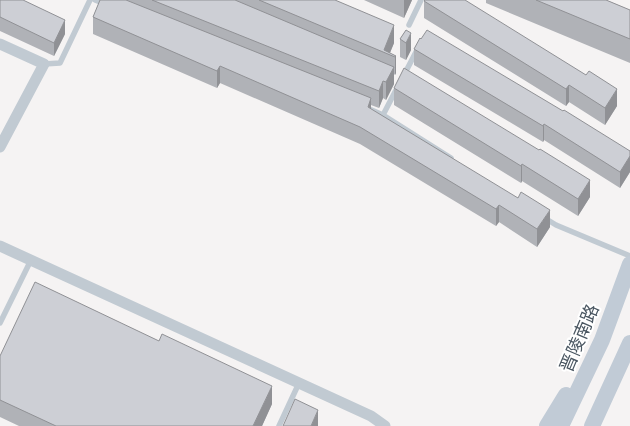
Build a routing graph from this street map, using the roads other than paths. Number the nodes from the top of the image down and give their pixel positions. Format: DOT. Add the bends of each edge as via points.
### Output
graph roads {
  1 [pos="90,0"];
  2 [pos="95,0"];
  3 [pos="421,0"];
  4 [pos="113,7"];
  5 [pos="409,25"];
  6 [pos="421,41"];
  7 [pos="0,44"];
  8 [pos="44,64"];
  9 [pos="405,73"];
  10 [pos="413,78"];
  11 [pos="356,104"];
  12 [pos="383,115"];
  13 [pos="0,147"];
  14 [pos="457,162"];
  15 [pos="540,215"];
  16 [pos="0,246"];
  17 [pos="630,256"];
  18 [pos="31,260"];
  19 [pos="630,264"];
  20 [pos="0,323"];
  21 [pos="602,340"];
  22 [pos="630,343"];
  23 [pos="299,383"];
  24 [pos="279,426"];
  25 [pos="385,426"];
  26 [pos="547,426"];
  27 [pos="561,426"];
  28 [pos="592,426"];
  1 -- 8 [label="lane" via="60,62"];
  2 -- 4 [label="lane"];
  3 -- 5 [label="lane"];
  6 -- 9 [label="lane"];
  7 -- 8 [label="street"];
  8 -- 13 [label="street"];
  9 -- 10 [label="lane"];
  9 -- 12 [label="lane"];
  11 -- 12 [label="lane"];
  12 -- 14 [label="lane"];
  15 -- 17 [label="lane"];
  16 -- 18 [label="street"];
  18 -- 20 [label="lane"];
  18 -- 23 [label="street"];
  19 -- 21 [label="main road, 晋陵南路"];
  21 -- 26 [label="main road"];
  21 -- 27 [label="main road, 晋陵南路"];
  22 -- 28 [label="main road"];
  23 -- 24 [label="lane"];
  23 -- 25 [label="street" via="371,416"];
}
